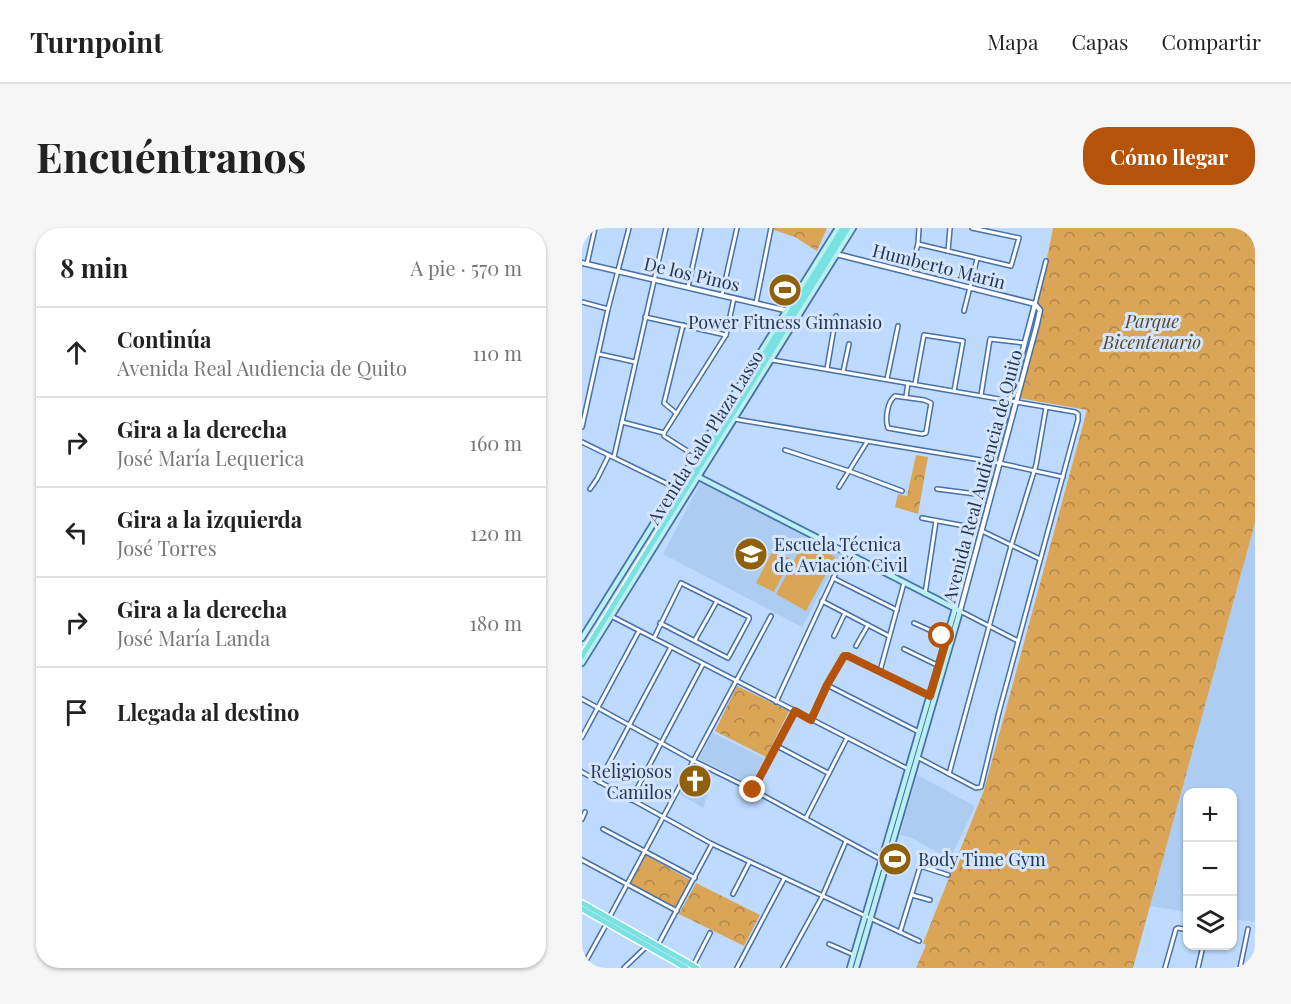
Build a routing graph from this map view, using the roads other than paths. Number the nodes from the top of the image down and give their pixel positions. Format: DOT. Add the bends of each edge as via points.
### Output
graph roads {
  1 [pos="595,228"];
  2 [pos="629,228"];
  3 [pos="666,228"];
  4 [pos="701,228"];
  5 [pos="737,228"];
  6 [pos="771,228"];
  7 [pos="838,228"];
  8 [pos="843,228"];
  9 [pos="848,228"];
  10 [pos="853,228"];
  11 [pos="919,228"];
  12 [pos="950,228"];
  13 [pos="972,228"];
  14 [pos="918,244"];
  15 [pos="948,251"];
  16 [pos="836,254"];
  17 [pos="977,259"];
  18 [pos="1046,261"];
  19 [pos="585,263"];
  20 [pos="619,271"];
  21 [pos="910,272"];
  22 [pos="654,279"];
  23 [pos="688,287"];
  24 [pos="970,288"];
  25 [pos="722,295"];
  26 [pos="734,298"];
  27 [pos="582,302"];
  28 [pos="756,303"];
  29 [pos="1035,304"];
  30 [pos="609,309"];
  31 [pos="791,311"];
  32 [pos="963,311"];
  33 [pos="836,316"];
  34 [pos="645,317"];
  35 [pos="683,325"];
  36 [pos="898,326"];
  37 [pos="726,334"];
  38 [pos="1024,343"];
  39 [pos="849,344"];
  40 [pos="599,354"];
  41 [pos="772,360"];
  42 [pos="635,362"];
  43 [pos="827,369"];
  44 [pos="843,372"];
  45 [pos="887,379"];
  46 [pos="908,383"];
  47 [pos="915,384"];
  48 [pos="954,391"];
  49 [pos="981,395"];
  50 [pos="906,397"];
  51 [pos="1009,400"];
  52 [pos="1016,401"];
  53 [pos="1046,407"];
  54 [pos="676,413"];
  55 [pos="734,419"];
  56 [pos="622,422"];
  57 [pos="582,427"];
  58 [pos="664,433"];
  59 [pos="582,442"];
  60 [pos="867,442"];
  61 [pos="785,450"];
  62 [pos="689,453"];
  63 [pos="611,456"];
  64 [pos="993,463"];
  65 [pos="999,464"];
  66 [pos="1034,470"];
  67 [pos="849,471"];
  68 [pos="692,474"];
  69 [pos="1063,477"];
  70 [pos="839,487"];
  71 [pos="676,488"];
  72 [pos="590,489"];
  73 [pos="937,489"];
  74 [pos="902,491"];
  75 [pos="984,495"];
  76 [pos="922,518"];
  77 [pos="936,521"];
  78 [pos="978,529"];
  79 [pos="1011,546"];
  80 [pos="845,553"];
  81 [pos="1040,560"];
  82 [pos="833,578"];
  83 [pos="904,583"];
  84 [pos="925,594"];
  85 [pos="717,601"];
  86 [pos="822,601"];
  87 [pos="897,610"];
  88 [pos="957,610"];
  89 [pos="845,613"];
  90 [pos="611,616"];
  91 [pos="771,616"];
  92 [pos="660,623"];
  93 [pos="914,623"];
  94 [pos="867,625"];
  95 [pos="989,626"];
  96 [pos="639,631"];
  97 [pos="834,636"];
  98 [pos="889,636"];
  99 [pos="582,638"];
  100 [pos="654,638"];
  101 [pos="947,638"];
  102 [pos="695,640"];
  103 [pos="1018,640"];
  104 [pos="856,646"];
  105 [pos="671,647"];
  106 [pos="582,649"];
  107 [pos="904,649"];
  108 [pos="582,656"];
  109 [pos="582,663"];
  110 [pos="703,664"];
  111 [pos="939,666"];
  112 [pos="880,671"];
  113 [pos="735,680"];
  114 [pos="827,685"];
  115 [pos="930,696"];
  116 [pos="582,699"];
  117 [pos="776,702"];
  118 [pos="598,708"];
  119 [pos="795,711"];
  120 [pos="811,720"];
  121 [pos="630,725"];
  122 [pos="920,733"];
  123 [pos="582,737"];
  124 [pos="847,738"];
  125 [pos="662,743"];
  126 [pos="777,746"];
  127 [pos="918,757"];
  128 [pos="694,761"];
  129 [pos="911,771"];
  130 [pos="582,772"];
  131 [pos="829,773"];
  132 [pos="948,774"];
  133 [pos="600,782"];
  134 [pos="753,790"];
  135 [pos="631,800"];
  136 [pos="585,812"];
  137 [pos="664,818"];
  138 [pos="806,818"];
  139 [pos="582,819"];
  140 [pos="603,829"];
  141 [pos="846,841"];
  142 [pos="712,844"];
  143 [pos="645,852"];
  144 [pos="924,854"];
  145 [pos="582,860"];
  146 [pos="883,861"];
  147 [pos="749,863"];
  148 [pos="920,866"];
  149 [pos="948,875"];
  150 [pos="695,878"];
  151 [pos="784,879"];
  152 [pos="627,885"];
  153 [pos="733,894"];
  154 [pos="911,895"];
  155 [pos="822,897"];
  156 [pos="930,900"];
  157 [pos="584,907"];
  158 [pos="677,911"];
  159 [pos="869,918"];
  160 [pos="608,921"];
  161 [pos="1183,929"];
  162 [pos="1248,929"];
  163 [pos="628,932"];
  164 [pos="900,932"];
  165 [pos="710,933"];
  166 [pos="919,941"];
  167 [pos="829,944"];
  168 [pos="658,945"];
  169 [pos="647,946"];
  170 [pos="1202,950"];
  171 [pos="854,955"];
  172 [pos="678,963"];
  173 [pos="694,967"];
  174 [pos="582,968"];
  175 [pos="624,968"];
  176 [pos="673,968"];
  177 [pos="686,968"];
  178 [pos="737,968"];
  179 [pos="783,968"];
  180 [pos="850,968"];
  181 [pos="856,968"];
  182 [pos="1165,968"];
  183 [pos="1198,968"];
  184 [pos="1240,968"];
  1 -- 19 [label="street"];
  2 -- 20 [label="street"];
  3 -- 22 [label="street"];
  4 -- 23 [label="street"];
  5 -- 25 [label="street"];
  6 -- 28 [label="street"];
  7 -- 31 [label="main road, Avenida Galo Plaza Lasso"];
  8 -- 31 [label="main road, Avenida Galo Plaza Lasso"];
  9 -- 31 [label="main road, Avenida Galo Plaza Lasso"];
  10 -- 16 [label="main road, Avenida Galo Plaza Lasso"];
  11 -- 14 [label="street"];
  12 -- 15 [label="street"];
  13 -- 17 [label="street" via="1019,238 1011,266"];
  14 -- 15 [label="street"];
  14 -- 21 [label="street"];
  15 -- 17 [label="street"];
  16 -- 21 [label="street, Humberto Marin"];
  16 -- 41 [label="main road, Avenida Galo Plaza Lasso"];
  17 -- 24 [label="street"];
  18 -- 29 [label="street, Avenida Real Audiencia de Quito"];
  19 -- 20 [label="street, De los Pinos"];
  20 -- 22 [label="street, De los Pinos"];
  20 -- 30 [label="street"];
  21 -- 24 [label="street, Humberto Marin"];
  22 -- 23 [label="street, De los Pinos"];
  22 -- 34 [label="street"];
  23 -- 25 [label="street, De los Pinos"];
  24 -- 29 [label="street, Humberto Marin"];
  24 -- 32 [label="street"];
  25 -- 26 [label="street, De los Pinos"];
  26 -- 28 [label="street, De los Pinos"];
  26 -- 37 [label="street"];
  27 -- 30 [label="street"];
  28 -- 31 [label="street, De los Pinos"];
  29 -- 38 [label="street, Avenida Real Audiencia de Quito"];
  29 -- 52 [label="street, Avenida Real Audiencia de Quito" via="1040,312"];
  30 -- 40 [label="street"];
  31 -- 68 [label="main road, Avenida Galo Plaza Lasso"];
  33 -- 43 [label="street"];
  34 -- 35 [label="street"];
  34 -- 42 [label="street"];
  35 -- 37 [label="street"];
  35 -- 54 [label="street" via="664,403"];
  36 -- 45 [label="street"];
  37 -- 54 [label="street"];
  38 -- 49 [label="street" via="990,339"];
  38 -- 51 [label="street, Avenida Real Audiencia de Quito"];
  39 -- 44 [label="street"];
  40 -- 42 [label="street"];
  40 -- 57 [label="street"];
  41 -- 43 [label="street"];
  41 -- 55 [label="main road, Avenida Galo Plaza Lasso"];
  42 -- 56 [label="street"];
  43 -- 44 [label="street"];
  44 -- 45 [label="street"];
  45 -- 46 [label="street"];
  46 -- 47 [label="street"];
  46 -- 50 [label="street"];
  47 -- 48 [label="street"];
  47 -- 48 [label="street" via="924,334 963,341"];
  48 -- 49 [label="street"];
  49 -- 51 [label="street"];
  50 -- 50 [label="street" via="891,399 887,426 925,434 931,404"];
  51 -- 52 [label="street"];
  51 -- 64 [label="street, Avenida Real Audiencia de Quito"];
  52 -- 53 [label="street"];
  52 -- 65 [label="street, Avenida Real Audiencia de Quito"];
  53 -- 66 [label="street"];
  53 -- 69 [label="street" via="1078,414"];
  54 -- 58 [label="street"];
  55 -- 60 [label="street"];
  55 -- 68 [label="main road, Avenida Galo Plaza Lasso"];
  56 -- 58 [label="street"];
  56 -- 63 [label="street"];
  58 -- 62 [label="street"];
  59 -- 63 [label="street"];
  60 -- 64 [label="street"];
  60 -- 67 [label="street"];
  61 -- 67 [label="street"];
  63 -- 71 [label="street"];
  63 -- 72 [label="street"];
  64 -- 65 [label="street"];
  64 -- 75 [label="street, Avenida Real Audiencia de Quito"];
  65 -- 66 [label="street"];
  65 -- 78 [label="street, Avenida Real Audiencia de Quito"];
  66 -- 69 [label="street"];
  66 -- 79 [label="street"];
  67 -- 70 [label="street"];
  67 -- 74 [label="street"];
  68 -- 71 [label="main road, Avenida Galo Plaza Lasso"];
  68 -- 80 [label="main road"];
  68 -- 90 [label="main road, Avenida Galo Plaza Lasso"];
  68 -- 106 [label="main road, Avenida Galo Plaza Lasso"];
  68 -- 108 [label="main road, Avenida Galo Plaza Lasso"];
  69 -- 81 [label="street"];
  71 -- 99 [label="main road, Avenida Galo Plaza Lasso"];
  73 -- 75 [label="street"];
  75 -- 78 [label="street, Avenida Real Audiencia de Quito"];
  76 -- 77 [label="street"];
  77 -- 78 [label="street"];
  77 -- 84 [label="street"];
  78 -- 79 [label="street"];
  78 -- 88 [label="street, Avenida Real Audiencia de Quito"];
  79 -- 81 [label="street"];
  79 -- 95 [label="street"];
  80 -- 82 [label="street"];
  80 -- 83 [label="main road"];
  81 -- 103 [label="street"];
  82 -- 86 [label="street"];
  82 -- 87 [label="street"];
  83 -- 84 [label="main road"];
  83 -- 87 [label="street"];
  84 -- 88 [label="main road"];
  85 -- 92 [label="street" via="681,583"];
  85 -- 102 [label="street"];
  85 -- 102 [label="street" via="749,618 730,657"];
  86 -- 89 [label="street"];
  86 -- 117 [label="street"];
  87 -- 98 [label="street"];
  88 -- 95 [label="street"];
  88 -- 101 [label="main road, Avenida Real Audiencia de Quito"];
  88 -- 127 [label="main road, Avenida Real Audiencia de Quito"];
  89 -- 94 [label="street"];
  89 -- 97 [label="street"];
  90 -- 96 [label="street"];
  90 -- 109 [label="main road, Avenida Galo Plaza Lasso"];
  91 -- 113 [label="street"];
  92 -- 100 [label="street"];
  92 -- 102 [label="street"];
  93 -- 101 [label="street"];
  94 -- 98 [label="street"];
  94 -- 104 [label="street"];
  95 -- 103 [label="street"];
  95 -- 132 [label="street"];
  96 -- 100 [label="street"];
  96 -- 118 [label="street"];
  98 -- 112 [label="street"];
  100 -- 105 [label="street"];
  101 -- 111 [label="main road, Avenida Real Audiencia de Quito"];
  103 -- 132 [label="street" via="981,787"];
  105 -- 110 [label="street"];
  105 -- 121 [label="street"];
  107 -- 111 [label="street"];
  110 -- 113 [label="street"];
  110 -- 125 [label="street"];
  111 -- 115 [label="main road, Avenida Real Audiencia de Quito"];
  112 -- 114 [label="street" via="846,655"];
  112 -- 115 [label="street"];
  113 -- 117 [label="street"];
  113 -- 128 [label="street"];
  114 -- 120 [label="street"];
  114 -- 122 [label="street"];
  115 -- 122 [label="main road, Avenida Real Audiencia de Quito"];
  116 -- 118 [label="street"];
  117 -- 119 [label="street"];
  118 -- 121 [label="street"];
  118 -- 123 [label="street"];
  119 -- 120 [label="street"];
  119 -- 126 [label="street"];
  120 -- 124 [label="street"];
  121 -- 125 [label="street"];
  121 -- 133 [label="street"];
  122 -- 129 [label="main road, Avenida Real Audiencia de Quito"];
  124 -- 129 [label="street"];
  124 -- 131 [label="street"];
  125 -- 128 [label="street"];
  125 -- 135 [label="street"];
  126 -- 131 [label="street"];
  126 -- 134 [label="street"];
  127 -- 129 [label="main road, Avenida Real Audiencia de Quito"];
  127 -- 132 [label="street"];
  128 -- 134 [label="street"];
  128 -- 137 [label="street"];
  129 -- 146 [label="main road, Avenida Real Audiencia de Quito"];
  129 -- 159 [label="main road, Avenida Real Audiencia de Quito"];
  130 -- 133 [label="street"];
  131 -- 138 [label="street"];
  133 -- 135 [label="street"];
  134 -- 138 [label="street"];
  135 -- 137 [label="street"];
  136 -- 139 [label="street"];
  137 -- 142 [label="street"];
  137 -- 143 [label="street"];
  138 -- 141 [label="street"];
  140 -- 143 [label="street"];
  141 -- 146 [label="street"];
  141 -- 155 [label="street"];
  142 -- 147 [label="street"];
  142 -- 150 [label="street"];
  143 -- 150 [label="street"];
  143 -- 152 [label="street"];
  144 -- 148 [label="street"];
  145 -- 152 [label="street"];
  146 -- 159 [label="main road, Avenida Real Audiencia de Quito"];
  147 -- 151 [label="street"];
  147 -- 153 [label="street"];
  148 -- 149 [label="street"];
  148 -- 154 [label="street"];
  150 -- 158 [label="street"];
  151 -- 155 [label="street"];
  151 -- 178 [label="street"];
  152 -- 158 [label="street"];
  152 -- 160 [label="street"];
  154 -- 156 [label="street"];
  154 -- 164 [label="street"];
  155 -- 159 [label="street"];
  155 -- 179 [label="street"];
  157 -- 160 [label="main road"];
  158 -- 168 [label="street"];
  159 -- 164 [label="street"];
  159 -- 171 [label="main road, Avenida Real Audiencia de Quito"];
  159 -- 181 [label="main road, Avenida Real Audiencia de Quito"];
  160 -- 163 [label="main road"];
  160 -- 174 [label="street"];
  161 -- 182 [label="street" via="1176,929"];
  162 -- 184 [label="street"];
  163 -- 168 [label="main road"];
  163 -- 169 [label="main road"];
  164 -- 166 [label="street"];
  165 -- 173 [label="street"];
  167 -- 171 [label="street"];
  168 -- 173 [label="main road"];
  169 -- 172 [label="main road"];
  169 -- 175 [label="street"];
  170 -- 183 [label="street"];
  171 -- 180 [label="main road, Avenida Real Audiencia de Quito"];
  172 -- 176 [label="street"];
  172 -- 177 [label="main road"];
}
